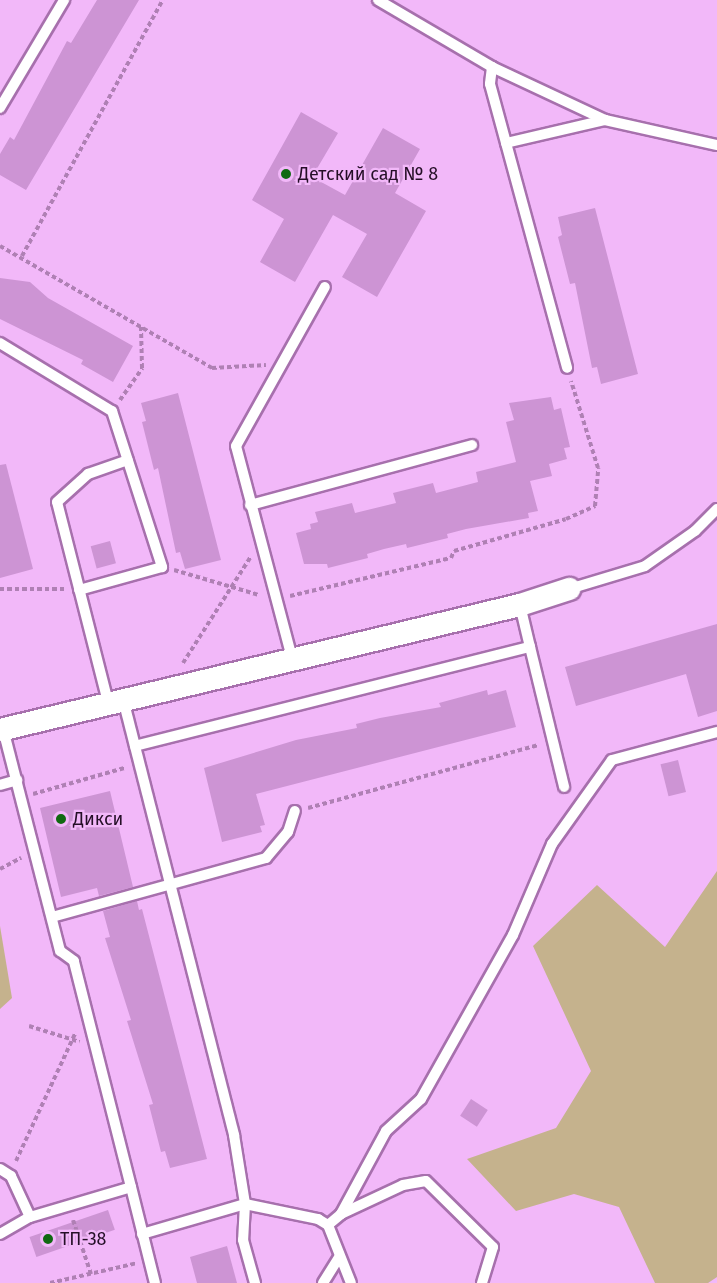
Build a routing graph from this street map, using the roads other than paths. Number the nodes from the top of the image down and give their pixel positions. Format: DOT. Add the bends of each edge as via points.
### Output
graph roads {
  1 [pos="64,0"];
  2 [pos="378,0"];
  3 [pos="492,67"];
  4 [pos="0,108"];
  5 [pos="604,120"];
  6 [pos="506,143"];
  7 [pos="717,145"];
  8 [pos="325,286"];
  9 [pos="0,342"];
  10 [pos="567,368"];
  11 [pos="472,445"];
  12 [pos="128,460"];
  13 [pos="250,505"];
  14 [pos="717,509"];
  15 [pos="569,589"];
  16 [pos="79,590"];
  17 [pos="520,605"];
  18 [pos="530,647"];
  19 [pos="292,658"];
  20 [pos="115,700"];
  21 [pos="2,729"];
  22 [pos="717,732"];
  23 [pos="135,746"];
  24 [pos="17,780"];
  25 [pos="0,784"];
  26 [pos="564,787"];
  27 [pos="294,812"];
  28 [pos="172,885"];
  29 [pos="52,917"];
  30 [pos="0,1169"];
  31 [pos="131,1187"];
  32 [pos="245,1204"];
  33 [pos="341,1214"];
  34 [pos="30,1217"];
  35 [pos="328,1226"];
  36 [pos="0,1234"];
  37 [pos="142,1234"];
  38 [pos="339,1257"];
  39 [pos="154,1283"];
  40 [pos="255,1283"];
  41 [pos="323,1283"];
  42 [pos="351,1283"];
  43 [pos="482,1283"];
  1 -- 4 [label="lane"];
  2 -- 3 [label="lane"];
  3 -- 5 [label="lane"];
  3 -- 6 [label="lane" via="490,84"];
  5 -- 6 [label="lane"];
  5 -- 7 [label="lane"];
  6 -- 10 [label="lane"];
  8 -- 13 [label="lane" via="236,446"];
  9 -- 12 [label="lane" via="112,411"];
  11 -- 13 [label="lane"];
  12 -- 16 [label="lane" via="88,474 57,502"];
  12 -- 16 [label="lane" via="162,567"];
  13 -- 19 [label="lane"];
  14 -- 15 [label="lane" via="695,531 645,566"];
  15 -- 17 [label="street"];
  16 -- 20 [label="lane"];
  17 -- 18 [label="lane"];
  17 -- 19 [label="street"];
  18 -- 23 [label="lane"];
  18 -- 26 [label="lane"];
  19 -- 20 [label="street"];
  20 -- 21 [label="street"];
  20 -- 23 [label="lane"];
  21 -- 24 [label="lane"];
  22 -- 33 [label="lane" via="612,759 552,844 513,935 421,1100 386,1131"];
  23 -- 28 [label="lane"];
  24 -- 25 [label="lane"];
  24 -- 29 [label="lane"];
  27 -- 28 [label="lane" via="288,832 266,858"];
  28 -- 29 [label="lane"];
  28 -- 32 [label="lane" via="234,1135"];
  29 -- 31 [label="lane" via="60,951 75,961"];
  30 -- 34 [label="lane" via="11,1176"];
  31 -- 34 [label="lane"];
  31 -- 37 [label="lane"];
  32 -- 35 [label="lane" via="318,1220"];
  32 -- 37 [label="lane"];
  32 -- 40 [label="lane" via="243,1240"];
  33 -- 35 [label="lane"];
  33 -- 43 [label="lane" via="403,1185 426,1181 493,1248"];
  34 -- 36 [label="lane"];
  35 -- 38 [label="lane"];
  37 -- 39 [label="lane"];
  38 -- 41 [label="lane"];
  38 -- 42 [label="lane"];
}
